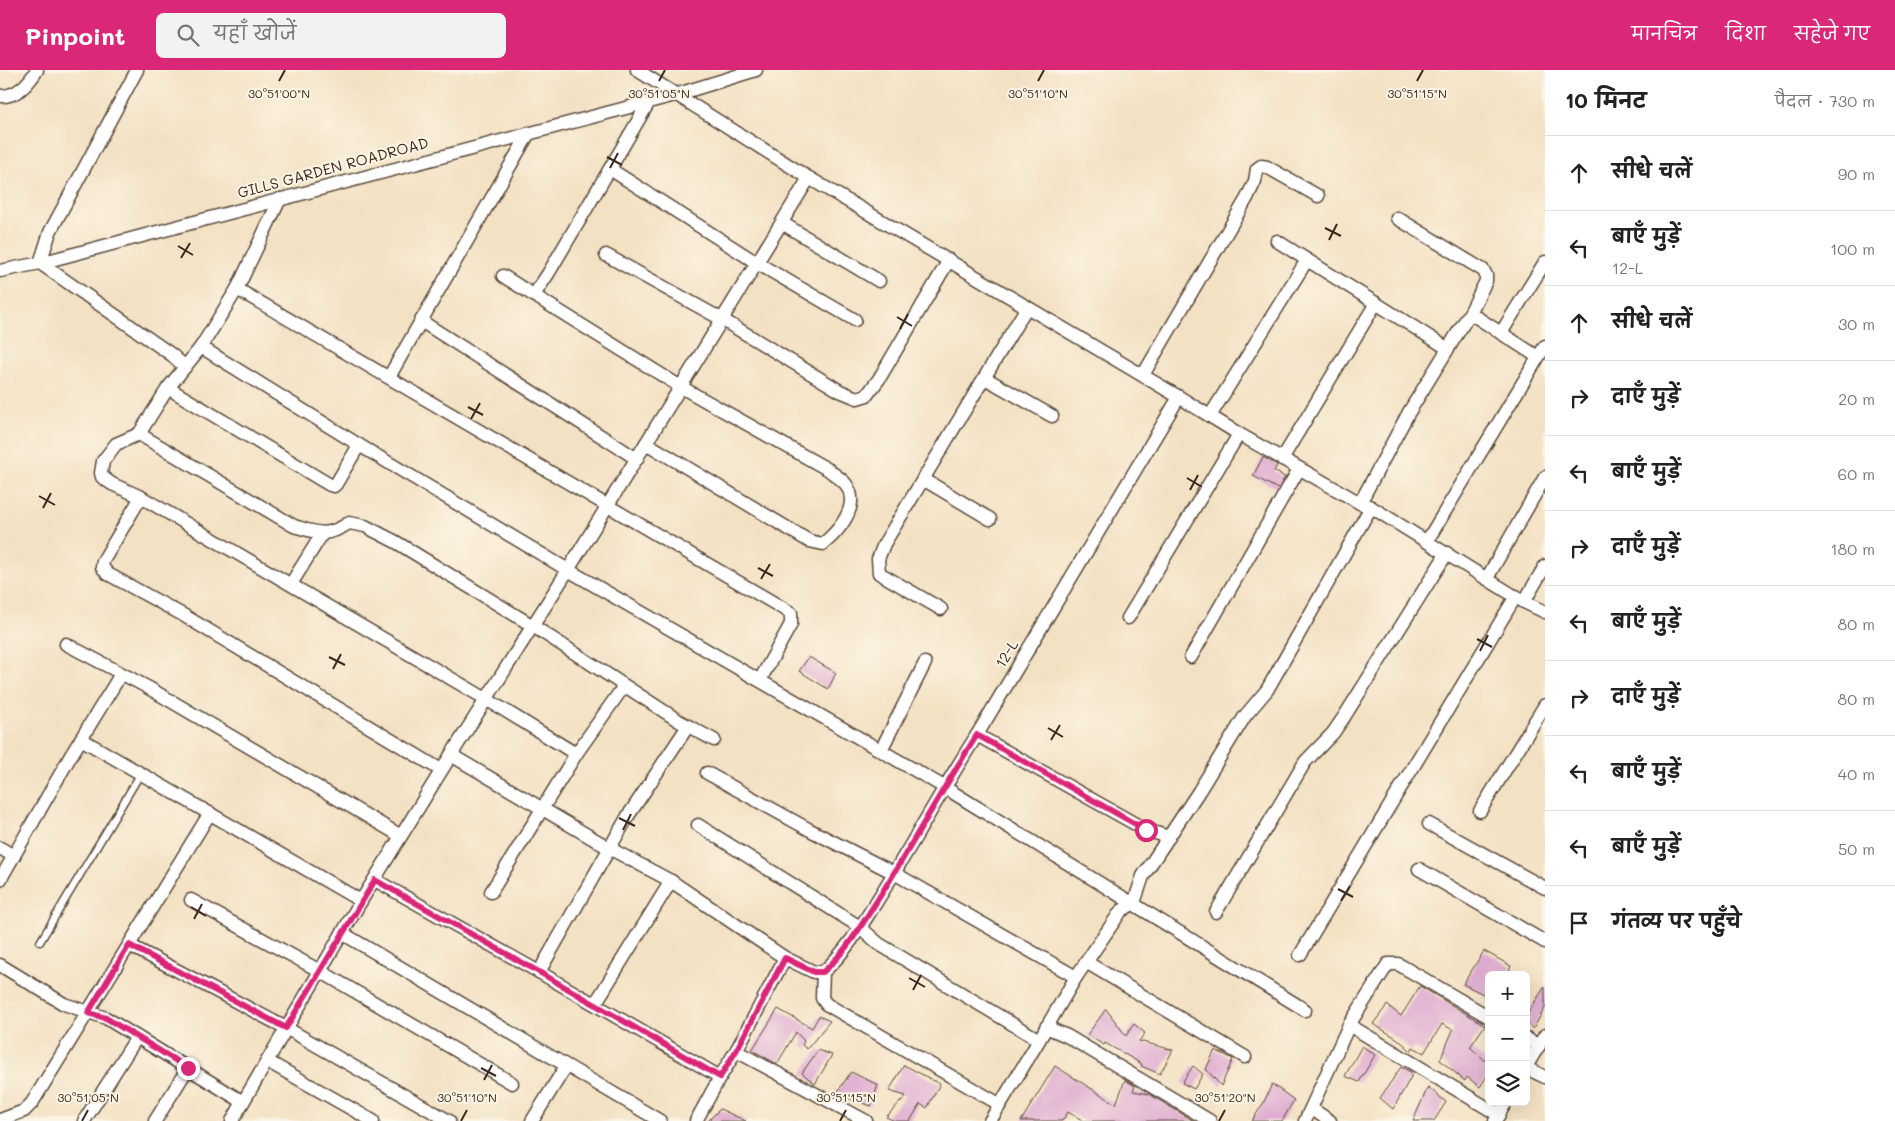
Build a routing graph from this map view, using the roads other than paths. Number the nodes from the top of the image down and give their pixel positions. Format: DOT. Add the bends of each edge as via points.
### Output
graph roads {
  1 [pos="37,70"];
  2 [pos="138,70"];
  3 [pos="637,70"];
  4 [pos="756,70"];
  5 [pos="675,95"];
  6 [pos="0,96"];
  7 [pos="649,102"];
  8 [pos="529,133"];
  9 [pos="610,169"];
  10 [pos="809,178"];
  11 [pos="1318,196"];
  12 [pos="280,199"];
  13 [pos="1398,218"];
  14 [pos="782,224"];
  15 [pos="1276,241"];
  16 [pos="606,255"];
  17 [pos="948,260"];
  18 [pos="1308,260"];
  19 [pos="1545,262"];
  20 [pos="40,263"];
  21 [pos="758,263"];
  22 [pos="0,271"];
  23 [pos="502,276"];
  24 [pos="879,281"];
  25 [pos="237,289"];
  26 [pos="534,295"];
  27 [pos="1376,303"];
  28 [pos="1027,307"];
  29 [pos="1470,313"];
  30 [pos="723,320"];
  31 [pos="855,320"];
  32 [pos="421,321"];
  33 [pos="1501,333"];
  34 [pos="201,347"];
  35 [pos="1447,348"];
  36 [pos="1542,351"];
  37 [pos="186,367"];
  38 [pos="1142,375"];
  39 [pos="388,378"];
  40 [pos="985,378"];
  41 [pos="682,387"];
  42 [pos="168,388"];
  43 [pos="1179,397"];
  44 [pos="1052,416"];
  45 [pos="1210,416"];
  46 [pos="139,434"];
  47 [pos="1239,434"];
  48 [pos="646,443"];
  49 [pos="359,445"];
  50 [pos="637,459"];
  51 [pos="1282,459"];
  52 [pos="1299,469"];
  53 [pos="1545,477"];
  54 [pos="923,479"];
  55 [pos="142,497"];
  56 [pos="608,505"];
  57 [pos="1365,505"];
  58 [pos="990,519"];
  59 [pos="322,534"];
  60 [pos="1427,541"];
  61 [pos="1447,553"];
  62 [pos="1545,566"];
  63 [pos="568,570"];
  64 [pos="1487,578"];
  65 [pos="291,584"];
  66 [pos="1520,599"];
  67 [pos="941,609"];
  68 [pos="1545,612"];
  69 [pos="1128,618"];
  70 [pos="533,626"];
  71 [pos="66,644"];
  72 [pos="1191,657"];
  73 [pos="926,663"];
  74 [pos="121,674"];
  75 [pos="760,680"];
  76 [pos="624,686"];
  77 [pos="486,699"];
  78 [pos="1545,705"];
  79 [pos="688,726"];
  80 [pos="977,735"];
  81 [pos="81,739"];
  82 [pos="714,740"];
  83 [pos="882,750"];
  84 [pos="576,754"];
  85 [pos="451,755"];
  86 [pos="441,770"];
  87 [pos="141,773"];
  88 [pos="707,773"];
  89 [pos="944,787"];
  90 [pos="544,808"];
  91 [pos="1480,811"];
  92 [pos="210,813"];
  93 [pos="698,824"];
  94 [pos="1430,824"];
  95 [pos="401,836"];
  96 [pos="1169,837"];
  97 [pos="0,848"];
  98 [pos="610,848"];
  99 [pos="14,856"];
  100 [pos="1419,869"];
  101 [pos="894,873"];
  102 [pos="0,880"];
  103 [pos="375,880"];
  104 [pos="671,882"];
  105 [pos="1545,888"];
  106 [pos="491,892"];
  107 [pos="191,900"];
  108 [pos="361,901"];
  109 [pos="1134,904"];
  110 [pos="1216,912"];
  111 [pos="860,927"];
  112 [pos="342,933"];
  113 [pos="40,942"];
  114 [pos="1545,942"];
  115 [pos="129,945"];
  116 [pos="1300,955"];
  117 [pos="785,958"];
  118 [pos="1086,962"];
  119 [pos="0,965"];
  120 [pos="320,971"];
  121 [pos="539,972"];
  122 [pos="823,972"];
  123 [pos="1076,977"];
  124 [pos="595,1004"];
  125 [pos="1305,1010"];
  126 [pos="88,1013"];
  127 [pos="1487,1016"];
  128 [pos="1350,1025"];
  129 [pos="1046,1027"];
  130 [pos="286,1028"];
  131 [pos="137,1037"];
  132 [pos="1039,1040"];
  133 [pos="1542,1040"];
  134 [pos="736,1051"];
  135 [pos="1245,1057"];
  136 [pos="267,1061"];
  137 [pos="1530,1061"];
  138 [pos="566,1066"];
  139 [pos="188,1068"];
  140 [pos="1530,1070"];
  141 [pos="720,1077"];
  142 [pos="1545,1077"];
  143 [pos="512,1083"];
  144 [pos="243,1102"];
  145 [pos="999,1104"];
  146 [pos="1504,1106"];
  147 [pos="1312,1109"];
  148 [pos="1497,1118"];
  149 [pos="6,1119"];
  150 [pos="84,1121"];
  151 [pos="155,1121"];
  152 [pos="232,1121"];
  153 [pos="373,1121"];
  154 [pos="449,1121"];
  155 [pos="532,1121"];
  156 [pos="660,1121"];
  157 [pos="696,1121"];
  158 [pos="866,1121"];
  159 [pos="990,1121"];
  160 [pos="1210,1121"];
  161 [pos="1305,1121"];
  162 [pos="1330,1121"];
  1 -- 6 [label="street" via="20,90"];
  2 -- 20 [label="street" via="50,232"];
  3 -- 5 [label="street"];
  4 -- 5 [label="street, GILLS GARDEN ROADROAD"];
  5 -- 7 [label="street, GILLS GARDEN ROADROAD"];
  5 -- 10 [label="street"];
  7 -- 8 [label="street, GILLS GARDEN ROADROAD"];
  7 -- 9 [label="street"];
  8 -- 12 [label="street, GILLS GARDEN ROADROAD"];
  8 -- 32 [label="street"];
  9 -- 21 [label="street"];
  9 -- 26 [label="street"];
  10 -- 14 [label="street"];
  10 -- 17 [label="street"];
  11 -- 38 [label="street" via="1266,167 1257,169 1247,198"];
  12 -- 20 [label="street, GILLS GARDEN ROADROAD"];
  12 -- 25 [label="street"];
  13 -- 29 [label="street" via="1483,270 1486,281"];
  14 -- 21 [label="street"];
  14 -- 24 [label="street"];
  15 -- 18 [label="street"];
  16 -- 30 [label="street"];
  17 -- 28 [label="street"];
  17 -- 30 [label="street" via="879,379 867,395 857,398"];
  18 -- 27 [label="street"];
  18 -- 45 [label="street"];
  19 -- 33 [label="street"];
  20 -- 22 [label="street, GILLS GARDEN ROADROAD"];
  20 -- 37 [label="street"];
  21 -- 30 [label="street"];
  21 -- 31 [label="street"];
  23 -- 26 [label="street"];
  25 -- 34 [label="street"];
  25 -- 39 [label="street"];
  26 -- 41 [label="street"];
  27 -- 35 [label="street"];
  27 -- 51 [label="street"];
  28 -- 38 [label="street"];
  28 -- 40 [label="street"];
  29 -- 33 [label="street"];
  29 -- 35 [label="street"];
  30 -- 41 [label="street"];
  32 -- 39 [label="street"];
  32 -- 50 [label="street"];
  33 -- 36 [label="street"];
  34 -- 37 [label="street"];
  34 -- 49 [label="street"];
  35 -- 57 [label="street" via="1409,412"];
  36 -- 60 [label="street"];
  37 -- 42 [label="street"];
  38 -- 43 [label="street"];
  39 -- 56 [label="street"];
  40 -- 44 [label="street"];
  40 -- 54 [label="street"];
  41 -- 48 [label="street"];
  41 -- 48 [label="street" via="829,470 847,484 852,498 848,513 835,534 824,544 809,541"];
  42 -- 46 [label="street"];
  42 -- 49 [label="street" via="330,485 336,484"];
  43 -- 45 [label="street"];
  43 -- 80 [label="street, 12-L"];
  45 -- 47 [label="street"];
  46 -- 55 [label="street" via="116,444 103,462 101,473 112,484"];
  46 -- 59 [label="street" via="294,526"];
  47 -- 51 [label="street"];
  47 -- 69 [label="street"];
  48 -- 50 [label="street"];
  49 -- 63 [label="street"];
  50 -- 56 [label="street"];
  51 -- 52 [label="street"];
  52 -- 57 [label="street"];
  52 -- 72 [label="street"];
  53 -- 64 [label="street"];
  54 -- 58 [label="street"];
  54 -- 67 [label="street" via="884,544 878,560 879,574"];
  55 -- 65 [label="street"];
  55 -- 86 [label="street" via="103,561 102,567 108,574 183,615"];
  56 -- 63 [label="street"];
  56 -- 75 [label="street" via="791,613 791,624"];
  57 -- 60 [label="street"];
  57 -- 96 [label="street" via="1267,690 1245,716"];
  59 -- 65 [label="street"];
  59 -- 70 [label="street" via="338,530 348,523 364,526 396,542"];
  60 -- 61 [label="street"];
  61 -- 64 [label="street"];
  61 -- 110 [label="street" via="1344,717 1305,762"];
  62 -- 66 [label="street"];
  63 -- 70 [label="street"];
  63 -- 75 [label="street"];
  64 -- 66 [label="street"];
  65 -- 77 [label="street"];
  66 -- 68 [label="street"];
  66 -- 116 [label="street"];
  70 -- 76 [label="street"];
  70 -- 77 [label="street"];
  71 -- 74 [label="street"];
  73 -- 83 [label="street"];
  74 -- 81 [label="street"];
  74 -- 95 [label="street"];
  75 -- 83 [label="street"];
  76 -- 79 [label="street"];
  76 -- 84 [label="street"];
  77 -- 84 [label="street"];
  77 -- 85 [label="street"];
  78 -- 91 [label="street"];
  79 -- 82 [label="street"];
  79 -- 98 [label="street"];
  80 -- 89 [label="street, 12-L"];
  80 -- 96 [label="street" via="1146,830"];
  81 -- 87 [label="street"];
  81 -- 99 [label="street"];
  83 -- 89 [label="street"];
  84 -- 90 [label="street"];
  85 -- 86 [label="street"];
  85 -- 90 [label="street"];
  86 -- 95 [label="street"];
  87 -- 92 [label="street"];
  87 -- 113 [label="lane"];
  88 -- 101 [label="street"];
  89 -- 101 [label="street, 12-L"];
  89 -- 109 [label="street"];
  90 -- 98 [label="street"];
  90 -- 106 [label="street"];
  92 -- 108 [label="street"];
  92 -- 115 [label="street"];
  93 -- 111 [label="street"];
  94 -- 105 [label="street"];
  95 -- 103 [label="street"];
  96 -- 109 [label="street" via="1143,876"];
  97 -- 99 [label="street"];
  98 -- 104 [label="street"];
  98 -- 121 [label="street"];
  99 -- 102 [label="street"];
  100 -- 114 [label="street"];
  101 -- 111 [label="street, 12-L"];
  101 -- 123 [label="street"];
  103 -- 108 [label="street"];
  103 -- 121 [label="street"];
  104 -- 117 [label="street"];
  104 -- 124 [label="street"];
  107 -- 120 [label="street"];
  108 -- 112 [label="street"];
  109 -- 118 [label="street" via="1122,911"];
  109 -- 125 [label="street"];
  111 -- 122 [label="street, 12-L" via="842,954"];
  111 -- 132 [label="street" via="879,944"];
  112 -- 120 [label="street"];
  112 -- 138 [label="street"];
  115 -- 126 [label="street"];
  115 -- 130 [label="street"];
  117 -- 122 [label="street" via="814,972"];
  117 -- 134 [label="street"];
  118 -- 123 [label="street"];
  118 -- 135 [label="street"];
  119 -- 126 [label="street" via="64,1004"];
  120 -- 130 [label="street"];
  120 -- 143 [label="street"];
  121 -- 124 [label="street"];
  122 -- 145 [label="street" via="822,998 826,1004"];
  123 -- 129 [label="street"];
  124 -- 141 [label="street"];
  126 -- 131 [label="street" via="106,1018"];
  126 -- 149 [label="street" via="32,1103 24,1111"];
  127 -- 128 [label="street" via="1393,963 1386,967"];
  128 -- 147 [label="street"];
  128 -- 148 [label="street"];
  129 -- 132 [label="street"];
  129 -- 160 [label="street" via="1067,1036"];
  130 -- 136 [label="street"];
  130 -- 154 [label="street"];
  131 -- 139 [label="street"];
  131 -- 150 [label="street"];
  132 -- 145 [label="street"];
  133 -- 137 [label="street"];
  134 -- 141 [label="street"];
  134 -- 158 [label="street"];
  136 -- 144 [label="street"];
  136 -- 153 [label="street"];
  138 -- 155 [label="street"];
  138 -- 156 [label="street"];
  139 -- 144 [label="street"];
  139 -- 151 [label="street"];
  140 -- 142 [label="street"];
  141 -- 157 [label="street"];
  144 -- 152 [label="street"];
  145 -- 159 [label="street"];
  146 -- 148 [label="street"];
  147 -- 161 [label="street"];
  147 -- 162 [label="street"];
}
